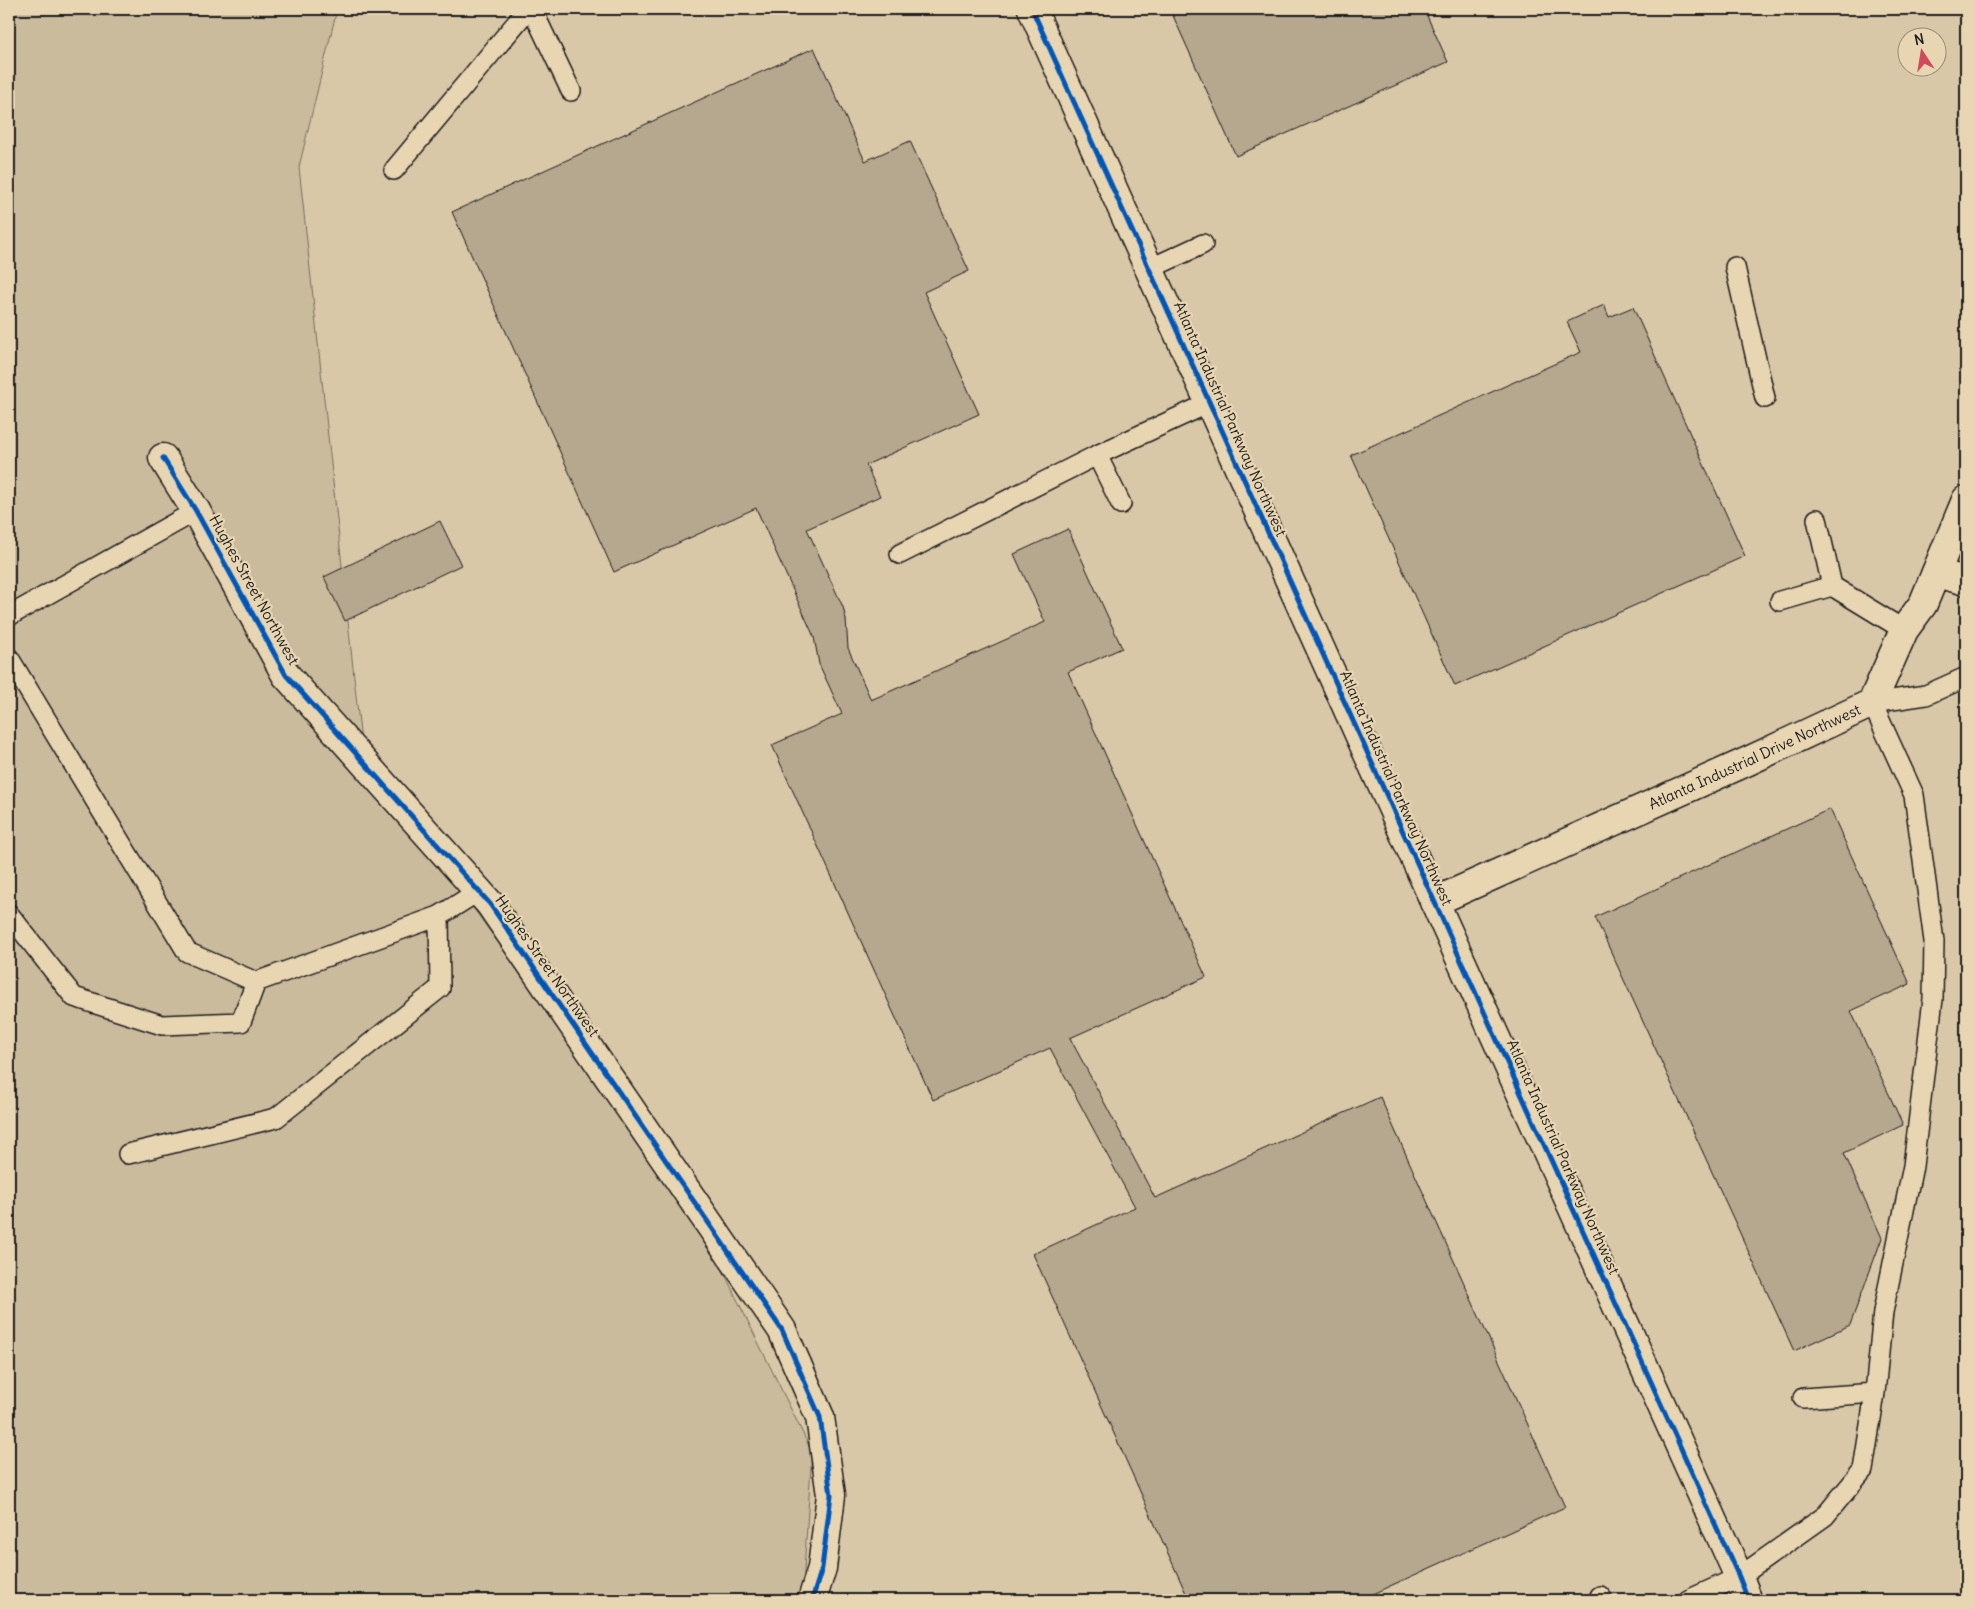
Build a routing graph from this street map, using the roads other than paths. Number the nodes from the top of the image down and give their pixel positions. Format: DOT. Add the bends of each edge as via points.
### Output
graph roads {
  1 [pos="528,9"];
  2 [pos="532,9"];
  3 [pos="1032,9"];
  4 [pos="571,91"];
  5 [pos="394,170"];
  6 [pos="1203,244"];
  7 [pos="1735,267"];
  8 [pos="1149,269"];
  9 [pos="1766,398"];
  10 [pos="1209,403"];
  11 [pos="1097,455"];
  12 [pos="163,458"];
  13 [pos="1966,500"];
  14 [pos="1121,504"];
  15 [pos="196,511"];
  16 [pos="1817,519"];
  17 [pos="900,554"];
  18 [pos="1936,573"];
  19 [pos="1966,581"];
  20 [pos="1832,586"];
  21 [pos="1780,601"];
  22 [pos="9,616"];
  23 [pos="1904,630"];
  24 [pos="9,658"];
  25 [pos="1966,677"];
  26 [pos="1872,703"];
  27 [pos="479,891"];
  28 [pos="1434,902"];
  29 [pos="9,914"];
  30 [pos="439,916"];
  31 [pos="256,982"];
  32 [pos="128,1154"];
  33 [pos="1874,1393"];
  34 [pos="1803,1398"];
  35 [pos="1743,1589"];
  36 [pos="812,1600"];
  37 [pos="1688,1600"];
  38 [pos="1755,1600"];
  1 -- 5 [label="lane"];
  2 -- 4 [label="lane"];
  3 -- 8 [label="street, Atlanta Industrial Parkway Northwest"];
  6 -- 8 [label="lane"];
  7 -- 9 [label="lane"];
  8 -- 10 [label="street, Atlanta Industrial Parkway Northwest"];
  10 -- 11 [label="lane"];
  10 -- 28 [label="street, Atlanta Industrial Parkway Northwest"];
  11 -- 14 [label="lane"];
  11 -- 17 [label="lane"];
  12 -- 15 [label="street, Hughes Street Northwest"];
  13 -- 18 [label="street, Atlanta Industrial Drive Northwest"];
  15 -- 22 [label="lane"];
  15 -- 27 [label="street, Hughes Street Northwest" via="286,675"];
  16 -- 20 [label="lane"];
  18 -- 19 [label="street"];
  18 -- 23 [label="street, Atlanta Industrial Drive Northwest" via="1923,604"];
  20 -- 21 [label="lane"];
  20 -- 23 [label="lane"];
  23 -- 26 [label="street, Atlanta Industrial Drive Northwest"];
  24 -- 31 [label="lane" via="187,952"];
  25 -- 26 [label="lane" via="1926,695"];
  26 -- 28 [label="street, Atlanta Industrial Drive Northwest"];
  26 -- 33 [label="lane" via="1914,794 1934,941 1933,999 1913,1166 1884,1312"];
  27 -- 30 [label="lane"];
  27 -- 36 [label="street, Hughes Street Northwest" via="782,1330 820,1417 831,1495 822,1568"];
  28 -- 35 [label="street, Atlanta Industrial Parkway Northwest"];
  29 -- 31 [label="lane" via="74,997 162,1025 241,1022"];
  30 -- 31 [label="lane"];
  30 -- 32 [label="lane" via="440,988 276,1118"];
  33 -- 34 [label="lane"];
  33 -- 35 [label="lane" via="1863,1470 1825,1516"];
  35 -- 37 [label="lane"];
  35 -- 38 [label="street, Atlanta Industrial Parkway Northwest"];
}
